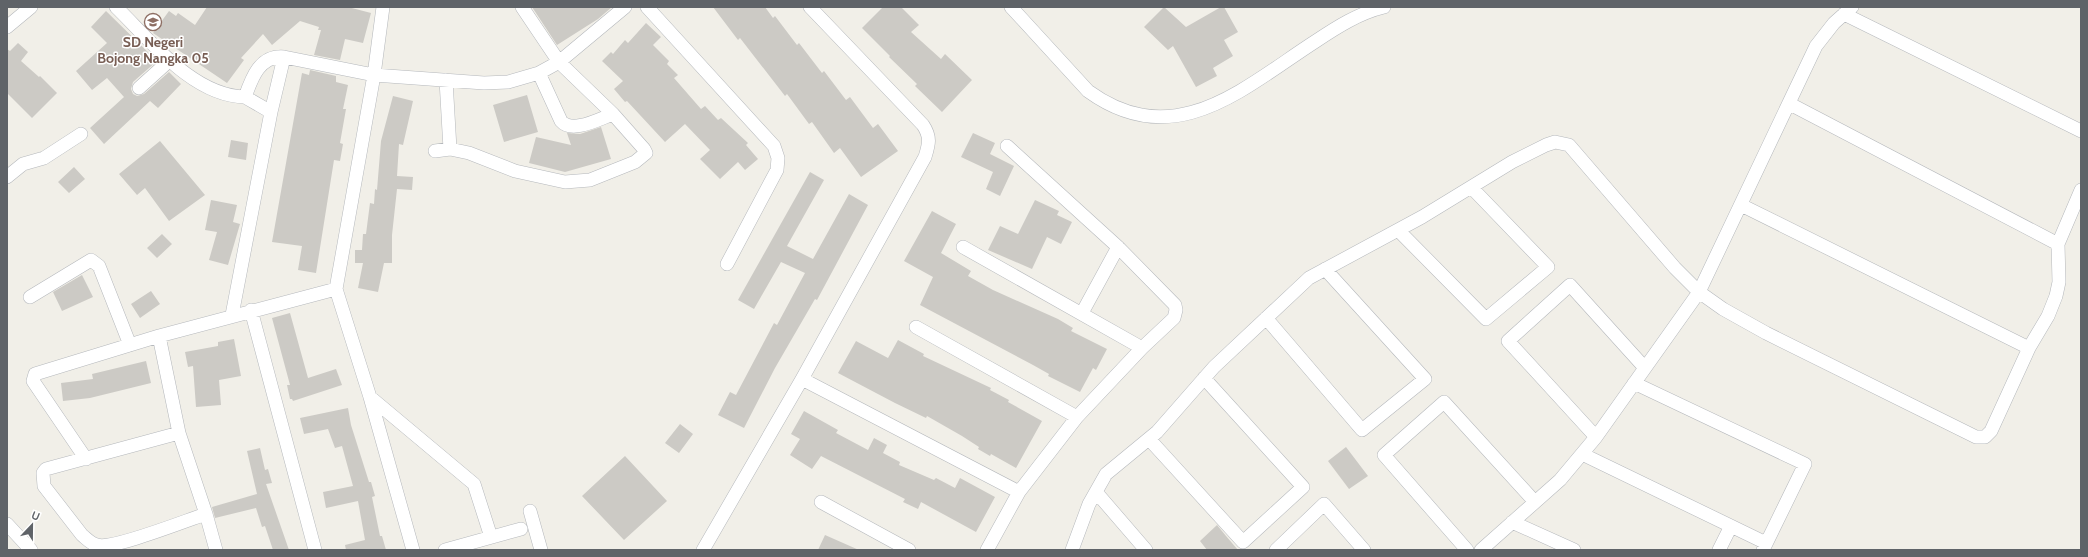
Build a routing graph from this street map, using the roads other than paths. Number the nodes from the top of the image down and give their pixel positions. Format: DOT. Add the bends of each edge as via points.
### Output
graph roads {
  1 [pos="31,7"];
  2 [pos="116,7"];
  3 [pos="383,7"];
  4 [pos="522,7"];
  5 [pos="625,7"];
  6 [pos="647,7"];
  7 [pos="810,7"];
  8 [pos="1011,7"];
  9 [pos="1384,7"];
  10 [pos="1848,10"];
  11 [pos="7,28"];
  12 [pos="284,57"];
  13 [pos="170,60"];
  14 [pos="559,62"];
  15 [pos="539,73"];
  16 [pos="374,75"];
  17 [pos="446,80"];
  18 [pos="139,88"];
  19 [pos="245,97"];
  20 [pos="1790,104"];
  21 [pos="271,112"];
  22 [pos="613,114"];
  23 [pos="2081,131"];
  24 [pos="81,134"];
  25 [pos="1007,146"];
  26 [pos="450,149"];
  27 [pos="435,151"];
  28 [pos="7,177"];
  29 [pos="1471,187"];
  30 [pos="2081,190"];
  31 [pos="1741,205"];
  32 [pos="1398,230"];
  33 [pos="2058,244"];
  34 [pos="963,247"];
  35 [pos="1118,247"];
  36 [pos="727,264"];
  37 [pos="1325,269"];
  38 [pos="336,288"];
  39 [pos="1699,292"];
  40 [pos="30,297"];
  41 [pos="251,310"];
  42 [pos="1082,314"];
  43 [pos="232,315"];
  44 [pos="1266,318"];
  45 [pos="916,327"];
  46 [pos="159,336"];
  47 [pos="130,345"];
  48 [pos="1142,348"];
  49 [pos="2029,348"];
  50 [pos="1645,368"];
  51 [pos="1204,378"];
  52 [pos="802,379"];
  53 [pos="1634,383"];
  54 [pos="370,397"];
  55 [pos="1078,418"];
  56 [pos="179,433"];
  57 [pos="1596,437"];
  58 [pos="1149,439"];
  59 [pos="1582,454"];
  60 [pos="86,459"];
  61 [pos="1019,492"];
  62 [pos="1096,492"];
  63 [pos="821,502"];
  64 [pos="1534,502"];
  65 [pos="530,511"];
  66 [pos="206,514"];
  67 [pos="1512,522"];
  68 [pos="7,524"];
  69 [pos="1731,526"];
  70 [pos="521,529"];
  71 [pos="491,537"];
  72 [pos="1765,546"];
  73 [pos="31,550"];
  74 [pos="216,550"];
  75 [pos="315,550"];
  76 [pos="413,550"];
  77 [pos="445,550"];
  78 [pos="541,550"];
  79 [pos="704,550"];
  80 [pos="909,550"];
  81 [pos="987,550"];
  82 [pos="1072,550"];
  83 [pos="1146,550"];
  84 [pos="1276,550"];
  85 [pos="1364,550"];
  86 [pos="1467,550"];
  87 [pos="1482,550"];
  88 [pos="1574,550"];
  89 [pos="1719,550"];
  1 -- 11 [label="street"];
  2 -- 13 [label="street"];
  3 -- 16 [label="street"];
  4 -- 14 [label="street"];
  5 -- 14 [label="street"];
  6 -- 36 [label="street" via="774,146 778,158 777,170"];
  7 -- 52 [label="street" via="923,125 930,139 924,157"];
  8 -- 9 [label="street" via="1088,91 1102,101 1134,114 1152,117 1192,114 1237,92 1338,26"];
  10 -- 20 [label="street" via="1816,46"];
  10 -- 23 [label="street"];
  12 -- 16 [label="street"];
  12 -- 19 [label="street" via="274,56 263,63"];
  12 -- 21 [label="street"];
  13 -- 18 [label="street"];
  13 -- 19 [label="street" via="212,90 233,97"];
  14 -- 15 [label="street"];
  14 -- 22 [label="street"];
  15 -- 17 [label="street" via="496,83"];
  15 -- 22 [label="street" via="564,125 574,127"];
  16 -- 17 [label="street"];
  16 -- 38 [label="street"];
  17 -- 26 [label="street"];
  19 -- 21 [label="street"];
  20 -- 31 [label="street"];
  20 -- 33 [label="street"];
  21 -- 43 [label="street"];
  22 -- 26 [label="street" via="646,153 635,162 590,180 565,182 538,177"];
  24 -- 28 [label="street" via="44,158 23,164"];
  25 -- 35 [label="street"];
  26 -- 27 [label="street"];
  29 -- 32 [label="street"];
  29 -- 32 [label="street" via="1548,266 1486,319"];
  29 -- 39 [label="street" via="1546,144 1559,142 1569,145 1675,268"];
  30 -- 33 [label="street"];
  31 -- 39 [label="street"];
  31 -- 49 [label="street"];
  32 -- 37 [label="street"];
  33 -- 49 [label="street" via="2059,282 2056,296 2048,316"];
  34 -- 42 [label="street"];
  35 -- 42 [label="street"];
  35 -- 48 [label="street" via="1175,305 1174,318"];
  37 -- 44 [label="street" via="1309,278"];
  37 -- 44 [label="street" via="1425,379 1362,430"];
  38 -- 41 [label="street"];
  38 -- 54 [label="street"];
  39 -- 49 [label="street" via="1766,333 1976,437 1985,437 1991,431"];
  39 -- 50 [label="street"];
  40 -- 47 [label="street" via="91,260 94,261 99,266"];
  41 -- 43 [label="street"];
  41 -- 75 [label="street"];
  42 -- 48 [label="street"];
  43 -- 46 [label="street"];
  44 -- 51 [label="street"];
  45 -- 55 [label="street"];
  46 -- 47 [label="street"];
  46 -- 56 [label="street"];
  47 -- 60 [label="street" via="38,373 33,378"];
  48 -- 55 [label="street"];
  50 -- 53 [label="street"];
  50 -- 57 [label="street" via="1570,285 1508,341"];
  51 -- 58 [label="street"];
  51 -- 58 [label="street" via="1303,487 1243,542"];
  52 -- 61 [label="street"];
  52 -- 79 [label="street"];
  53 -- 57 [label="street"];
  53 -- 72 [label="street" via="1805,464"];
  54 -- 71 [label="street" via="474,484"];
  54 -- 76 [label="street"];
  55 -- 61 [label="street"];
  56 -- 60 [label="street"];
  56 -- 66 [label="street"];
  57 -- 59 [label="street"];
  58 -- 62 [label="street" via="1106,474"];
  59 -- 64 [label="street" via="1560,480"];
  59 -- 69 [label="street"];
  60 -- 66 [label="street" via="46,469 42,473 42,479 44,486 82,535 98,546 118,543"];
  61 -- 81 [label="street"];
  62 -- 82 [label="street" via="1088,504 1070,549"];
  62 -- 83 [label="street"];
  63 -- 80 [label="street"];
  64 -- 67 [label="street"];
  64 -- 86 [label="street" via="1444,402 1384,455"];
  65 -- 78 [label="street"];
  66 -- 74 [label="street"];
  67 -- 87 [label="street"];
  67 -- 88 [label="street"];
  68 -- 73 [label="street"];
  69 -- 72 [label="street"];
  69 -- 89 [label="street"];
  70 -- 71 [label="street"];
  71 -- 77 [label="street"];
  84 -- 85 [label="street" via="1324,504"];
}
